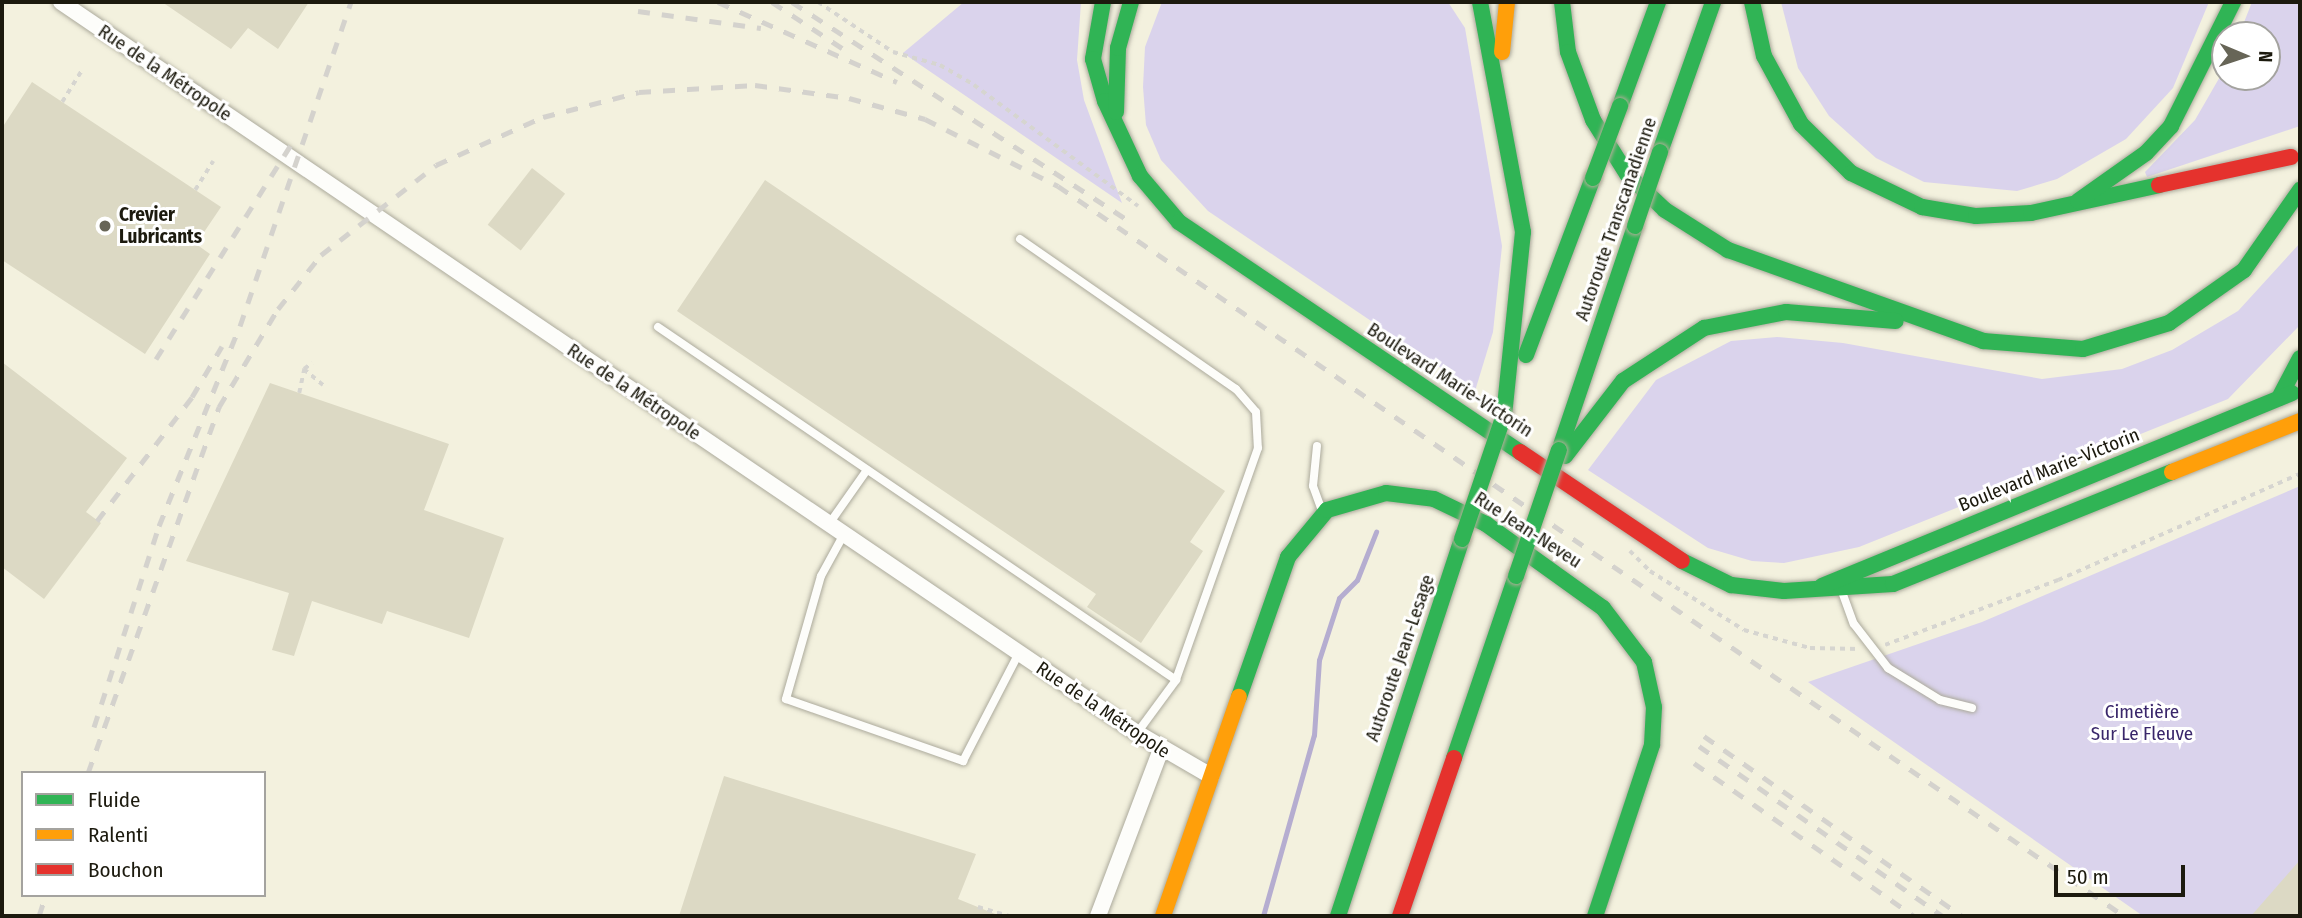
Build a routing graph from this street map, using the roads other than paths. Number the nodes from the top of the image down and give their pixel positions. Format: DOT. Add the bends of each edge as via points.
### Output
graph roads {
  1 [pos="61,2"];
  2 [pos="1102,2"];
  3 [pos="1131,2"];
  4 [pos="1507,2"];
  5 [pos="1562,2"];
  6 [pos="1658,2"];
  7 [pos="1713,2"];
  8 [pos="1752,2"];
  9 [pos="2233,2"];
  10 [pos="1479,6"];
  11 [pos="1505,125"];
  12 [pos="1116,126"];
  13 [pos="2291,157"];
  14 [pos="2300,190"];
  15 [pos="2075,203"];
  16 [pos="1020,239"];
  17 [pos="1924,323"];
  18 [pos="659,327"];
  19 [pos="2300,358"];
  20 [pos="2300,390"];
  21 [pos="2279,398"];
  22 [pos="1504,415"];
  23 [pos="2300,421"];
  24 [pos="1317,446"];
  25 [pos="1562,453"];
  26 [pos="867,471"];
  27 [pos="1323,512"];
  28 [pos="829,524"];
  29 [pos="844,534"];
  30 [pos="1839,584"];
  31 [pos="1020,653"];
  32 [pos="1176,680"];
  33 [pos="1972,708"];
  34 [pos="1137,733"];
  35 [pos="1161,749"];
  36 [pos="1211,776"];
  37 [pos="1098,916"];
  38 [pos="1163,916"];
  39 [pos="1338,916"];
  40 [pos="1400,916"];
  41 [pos="1595,916"];
  1 -- 28 [label="street, Rue de la Métropole"];
  2 -- 12 [label="main road, Boulevard Marie-Victorin" via="1093,59"];
  3 -- 12 [label="main road, Boulevard Marie-Victorin" via="1118,48"];
  4 -- 11 [label="main road"];
  5 -- 17 [label="main road" via="1568,52 1586,106 1618,164 1651,199 1728,250"];
  6 -- 22 [label="main road, Autoroute Transcanadienne, bridge"];
  7 -- 25 [label="main road, Autoroute Transcanadienne, bridge" via="1634,226"];
  8 -- 15 [label="main road" via="1764,56 1790,108 1836,161 1866,183 1922,207 1960,215 2013,216"];
  9 -- 15 [label="main road" via="2171,126 2146,153"];
  10 -- 11 [label="main road"];
  11 -- 22 [label="main road" via="1523,251"];
  12 -- 30 [label="main road, Boulevard Marie-Victorin" via="1140,176 1179,222 1353,343 1701,572 1756,589"];
  13 -- 15 [label="main road" via="2119,199"];
  14 -- 17 [label="main road" via="2266,245 2231,282 2192,310 2136,336 2083,349 2028,349"];
  16 -- 32 [label="lane" via="1236,389 1256,412 1258,448"];
  17 -- 25 [label="main road" via="1786,312 1704,328 1628,376"];
  18 -- 26 [label="lane"];
  19 -- 21 [label="main road"];
  20 -- 21 [label="main road, Boulevard Marie-Victorin"];
  21 -- 30 [label="main road, Boulevard Marie-Victorin"];
  22 -- 39 [label="main road, Autoroute Jean-Lesage, bridge"];
  23 -- 30 [label="main road, Boulevard Marie-Victorin" via="1924,574 1868,590"];
  24 -- 27 [label="lane" via="1313,486"];
  25 -- 40 [label="main road, bridge"];
  26 -- 28 [label="lane"];
  26 -- 32 [label="lane"];
  27 -- 36 [label="main road" via="1303,531 1284,566"];
  27 -- 41 [label="main road, Rue Jean-Neveu" via="1385,493 1450,505 1586,593 1633,641 1653,695 1652,745"];
  28 -- 29 [label="street, Rue de la Métropole"];
  29 -- 31 [label="street, Rue de la Métropole"];
  29 -- 31 [label="lane" via="821,576 786,699 963,761"];
  30 -- 33 [label="lane" via="1854,624 1888,668 1940,700"];
  31 -- 34 [label="street, Rue de la Métropole"];
  32 -- 34 [label="lane"];
  34 -- 35 [label="street, Rue de la Métropole"];
  35 -- 36 [label="street, Rue de la Métropole"];
  35 -- 37 [label="street"];
  36 -- 38 [label="main road"];
}
